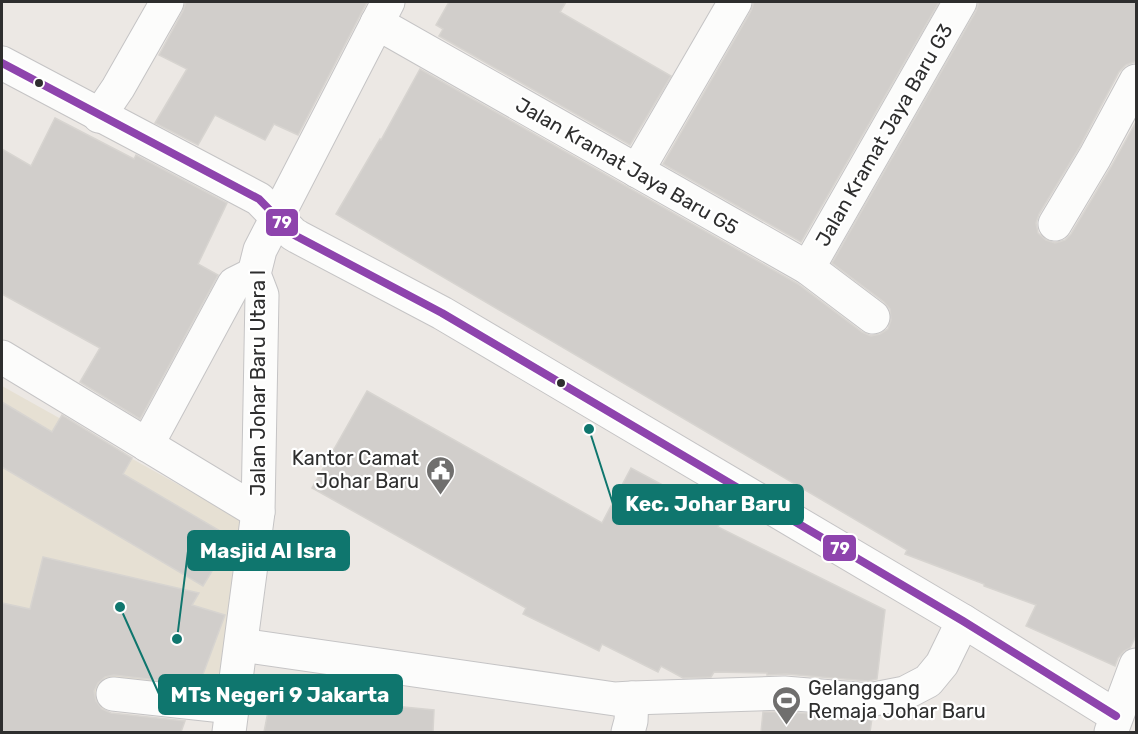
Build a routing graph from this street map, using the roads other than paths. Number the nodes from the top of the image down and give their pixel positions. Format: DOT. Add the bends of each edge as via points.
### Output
graph roads {
  1 [pos="167,2"];
  2 [pos="735,2"];
  3 [pos="960,2"];
  4 [pos="383,12"];
  5 [pos="2,63"];
  6 [pos="1137,81"];
  7 [pos="99,116"];
  8 [pos="637,171"];
  9 [pos="276,216"];
  10 [pos="1055,224"];
  11 [pos="808,268"];
  12 [pos="254,274"];
  13 [pos="873,317"];
  14 [pos="2,357"];
  15 [pos="147,445"];
  16 [pos="258,512"];
  17 [pos="963,621"];
  18 [pos="241,645"];
  19 [pos="1137,665"];
  20 [pos="113,694"];
  21 [pos="632,698"];
  22 [pos="231,720"];
  23 [pos="1114,724"];
  24 [pos="628,732"];
  1 -- 7 [label="street"];
  2 -- 8 [label="street"];
  3 -- 11 [label="street, Jalan Kramat Jaya Baru G3"];
  4 -- 8 [label="street, Jalan Kramat Jaya Baru G5"];
  4 -- 9 [label="street, Jalan Johar Baru Utara I"];
  5 -- 7 [label="street"];
  6 -- 10 [label="street"];
  7 -- 9 [label="street" via="259,199"];
  8 -- 11 [label="street, Jalan Kramat Jaya Baru G5"];
  9 -- 12 [label="street, Jalan Johar Baru Utara I"];
  9 -- 17 [label="street" via="298,237 442,313"];
  11 -- 13 [label="street, Jalan Kramat Jaya Baru G5"];
  12 -- 15 [label="street" via="234,284"];
  12 -- 16 [label="street, Jalan Johar Baru Utara I" via="262,295"];
  14 -- 15 [label="street"];
  15 -- 16 [label="street"];
  16 -- 18 [label="street, Jalan Johar Baru Utara I"];
  17 -- 21 [label="street" via="942,664 928,681 905,693 869,700 784,693"];
  17 -- 23 [label="street"];
  18 -- 21 [label="street" via="615,699"];
  18 -- 22 [label="street, Jalan Johar Baru Utara I"];
  19 -- 23 [label="street"];
  20 -- 22 [label="street"];
  21 -- 24 [label="street"];
}
